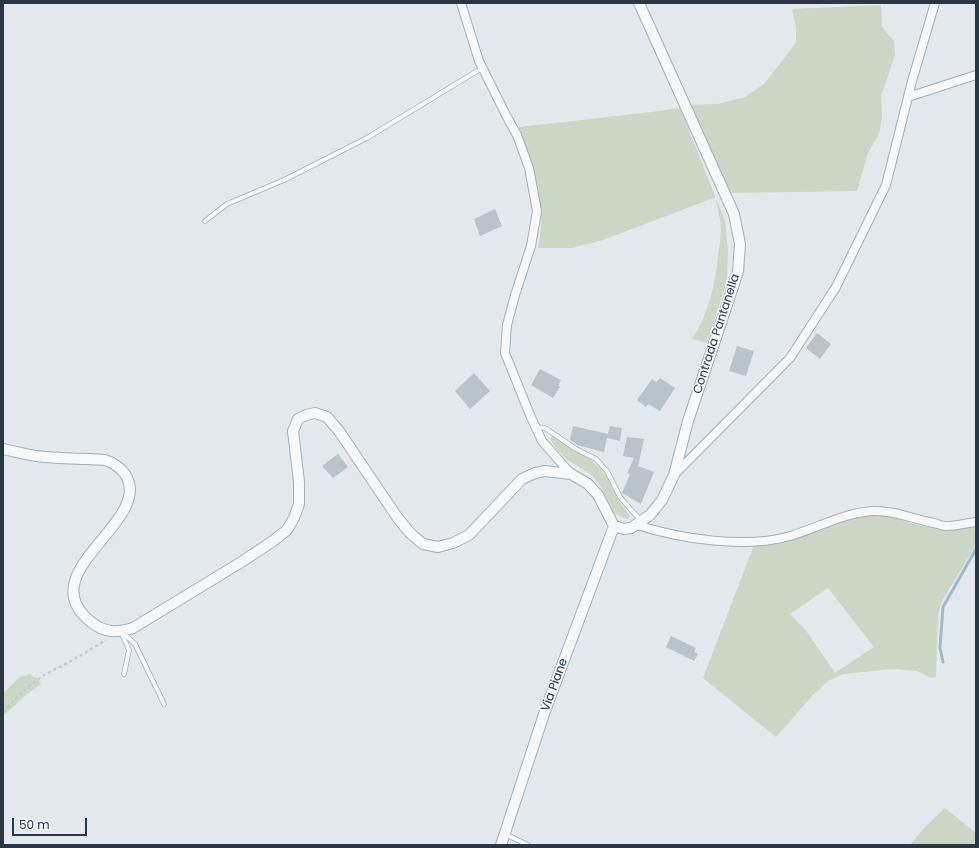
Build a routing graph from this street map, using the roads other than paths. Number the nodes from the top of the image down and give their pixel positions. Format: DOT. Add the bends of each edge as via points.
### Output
graph roads {
  1 [pos="461,3"];
  2 [pos="639,3"];
  3 [pos="935,3"];
  4 [pos="482,68"];
  5 [pos="976,74"];
  6 [pos="908,97"];
  7 [pos="205,221"];
  8 [pos="536,427"];
  9 [pos="3,449"];
  10 [pos="571,474"];
  11 [pos="674,475"];
  12 [pos="976,522"];
  13 [pos="640,523"];
  14 [pos="614,526"];
  15 [pos="122,632"];
  16 [pos="124,674"];
  17 [pos="164,704"];
  18 [pos="505,834"];
  19 [pos="501,845"];
  20 [pos="528,845"];
  1 -- 4 [label="street"];
  2 -- 11 [label="street, Contrada Pantanella" via="734,214 740,244 738,272 688,421"];
  3 -- 6 [label="street"];
  4 -- 7 [label="lane" via="367,138 284,180 227,204"];
  4 -- 8 [label="street" via="517,135 529,168 537,211 531,246 507,325 505,353"];
  5 -- 6 [label="street"];
  6 -- 11 [label="street" via="886,185 836,287 790,358"];
  8 -- 10 [label="street" via="542,441"];
  8 -- 13 [label="lane" via="545,428 596,459 607,471 620,497"];
  9 -- 15 [label="street" via="43,457 105,460 126,474 130,489 127,505 78,573 73,589 76,605 85,617 109,632"];
  10 -- 14 [label="street" via="588,484 598,495"];
  10 -- 15 [label="street" via="544,472 528,475 469,535 453,544 438,547 423,544 397,517 327,417 315,413 306,415 298,419 293,431 299,504 287,530 243,561 133,628"];
  11 -- 13 [label="street, Contrada Pantanella" via="662,500"];
  12 -- 13 [label="street" via="946,526 889,512 871,511 851,515 790,536 769,541 745,542 660,532"];
  13 -- 14 [label="street" via="624,529"];
  14 -- 18 [label="street, Via Piane" via="545,711"];
  15 -- 16 [label="lane" via="129,650"];
  15 -- 17 [label="lane" via="135,644"];
  18 -- 19 [label="street, Via Piane"];
  18 -- 20 [label="lane"];
}
